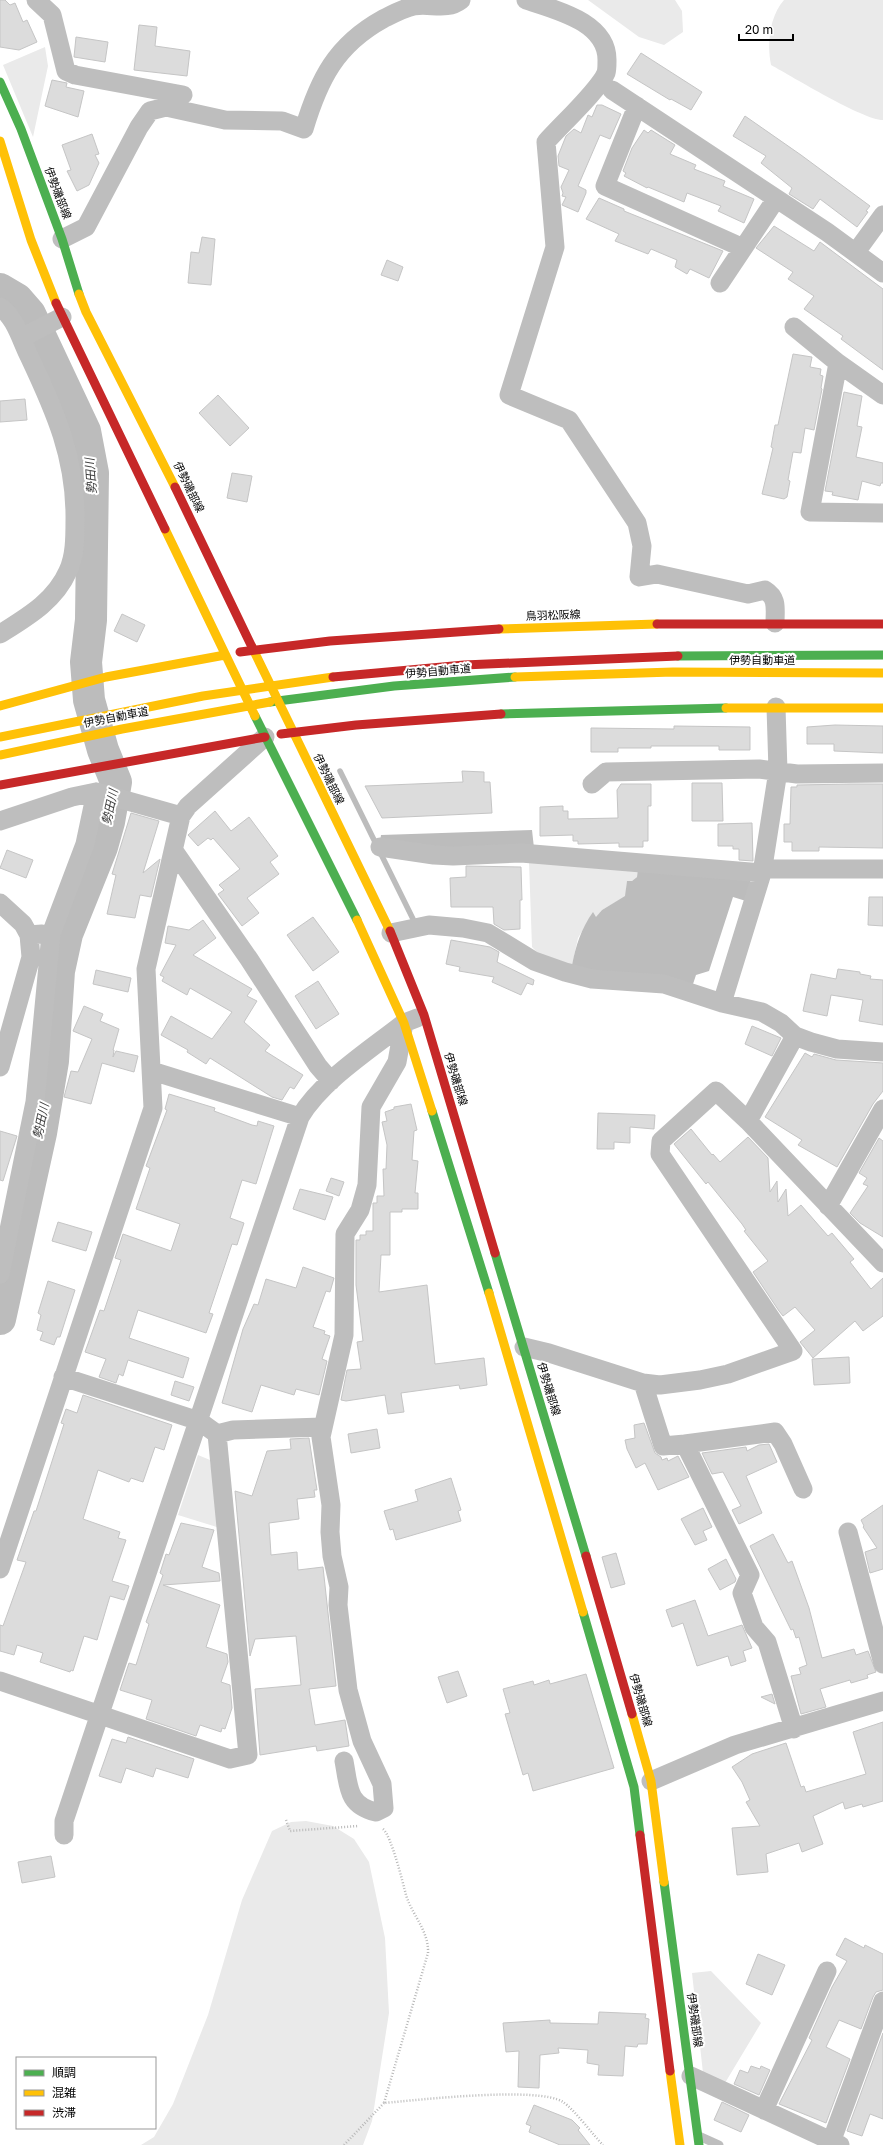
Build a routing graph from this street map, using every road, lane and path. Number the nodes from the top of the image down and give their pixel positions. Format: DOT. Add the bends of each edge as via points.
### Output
graph roads {
  1 [pos="36,0"];
  2 [pos="461,0"];
  3 [pos="526,0"];
  4 [pos="0,82"];
  5 [pos="612,90"];
  6 [pos="183,95"];
  7 [pos="637,106"];
  8 [pos="0,141"];
  9 [pos="776,199"];
  10 [pos="883,215"];
  11 [pos="62,239"];
  12 [pos="743,248"];
  13 [pos="856,252"];
  14 [pos="883,273"];
  15 [pos="720,283"];
  16 [pos="0,307"];
  17 [pos="56,320"];
  18 [pos="794,327"];
  19 [pos="23,337"];
  20 [pos="838,363"];
  21 [pos="883,395"];
  22 [pos="883,513"];
  23 [pos="775,623"];
  24 [pos="883,624"];
  25 [pos="0,634"];
  26 [pos="254,650"];
  27 [pos="225,655"];
  28 [pos="883,655"];
  29 [pos="883,673"];
  30 [pos="0,706"];
  31 [pos="776,707"];
  32 [pos="883,708"];
  33 [pos="294,733"];
  34 [pos="0,737"];
  35 [pos="265,737"];
  36 [pos="0,755"];
  37 [pos="778,771"];
  38 [pos="883,773"];
  39 [pos="592,784"];
  40 [pos="0,785"];
  41 [pos="99,794"];
  42 [pos="181,816"];
  43 [pos="0,821"];
  44 [pos="380,847"];
  45 [pos="174,851"];
  46 [pos="883,869"];
  47 [pos="762,871"];
  48 [pos="0,903"];
  49 [pos="391,933"];
  50 [pos="51,934"];
  51 [pos="30,935"];
  52 [pos="722,1003"];
  53 [pos="8,1014"];
  54 [pos="424,1015"];
  55 [pos="404,1023"];
  56 [pos="795,1036"];
  57 [pos="883,1052"];
  58 [pos="0,1067"];
  59 [pos="152,1072"];
  60 [pos="331,1081"];
  61 [pos="883,1109"];
  62 [pos="300,1117"];
  63 [pos="748,1121"];
  64 [pos="878,1129"];
  65 [pos="828,1206"];
  66 [pos="883,1263"];
  67 [pos="0,1274"];
  68 [pos="524,1347"];
  69 [pos="63,1377"];
  70 [pos="643,1383"];
  71 [pos="199,1421"];
  72 [pos="322,1427"];
  73 [pos="217,1434"];
  74 [pos="685,1444"];
  75 [pos="802,1489"];
  76 [pos="848,1532"];
  77 [pos="3,1549"];
  78 [pos="0,1569"];
  79 [pos="883,1664"];
  80 [pos="0,1681"];
  81 [pos="883,1701"];
  82 [pos="100,1713"];
  83 [pos="794,1729"];
  84 [pos="344,1761"];
  85 [pos="651,1781"];
  86 [pos="286,1820"];
  87 [pos="362,1826"];
  88 [pos="377,1828"];
  89 [pos="64,1835"];
  90 [pos="827,1971"];
  91 [pos="883,2001"];
  92 [pos="691,2076"];
  93 [pos="384,2102"];
  94 [pos="764,2110"];
  95 [pos="698,2135"];
  96 [pos="834,2144"];
  97 [pos="344,2145"];
  98 [pos="603,2145"];
  99 [pos="680,2145"];
  100 [pos="698,2145"];
  101 [pos="719,2145"];
  1 -- 6 [label="street" via="52,15 66,71 75,75"];
  2 -- 11 [label="street" via="454,6 410,7 362,31 344,49 319,86 304,129 282,120 225,120 166,107 150,111 86,227"];
  3 -- 23 [label="street" via="582,22 596,33 607,50 606,72 599,84 546,142 555,247 509,395 569,420 637,523 642,546 639,578 657,574 748,594 765,590 772,594 775,601"];
  4 -- 11 [label="main road, 伊勢磯部線" via="21,129"];
  5 -- 7 [label="street"];
  7 -- 9 [label="street"];
  7 -- 12 [label="street" via="605,186"];
  8 -- 17 [label="main road"];
  9 -- 12 [label="street"];
  9 -- 13 [label="street"];
  10 -- 13 [label="street"];
  11 -- 26 [label="main road, 伊勢磯部線" via="86,312 162,460"];
  12 -- 15 [label="street"];
  13 -- 14 [label="street"];
  16 -- 19 [label="street" via="12,319"];
  17 -- 19 [label="street"];
  17 -- 27 [label="main road"];
  18 -- 20 [label="street"];
  19 -- 25 [label="street" via="66,445 75,488 74,541 69,570 54,595"];
  20 -- 21 [label="street"];
  20 -- 22 [label="street" via="810,512"];
  23 -- 24 [label="main road, 鳥羽松阪線"];
  23 -- 26 [label="main road, 鳥羽松阪線" via="634,624 482,630"];
  26 -- 27 [label="main road, 鳥羽松阪線"];
  26 -- 33 [label="main road, 伊勢磯部線"];
  27 -- 30 [label="main road, 鳥羽松阪線" via="106,677"];
  27 -- 35 [label="main road"];
  28 -- 34 [label="main road, 伊勢自動車道" via="746,653 617,656 430,667 324,678 196,697"];
  29 -- 36 [label="main road, 伊勢自動車道" via="745,671 550,676 431,683 326,694 199,714"];
  31 -- 32 [label="main road"];
  31 -- 33 [label="main road" via="691,706 591,710 447,719"];
  31 -- 37 [label="street"];
  33 -- 35 [label="main road"];
  33 -- 49 [label="main road, 伊勢磯部線"];
  35 -- 40 [label="main road"];
  35 -- 42 [label="street" via="188,806"];
  35 -- 55 [label="main road" via="367,941"];
  37 -- 38 [label="street" via="797,774"];
  37 -- 39 [label="street" via="759,769 606,772"];
  37 -- 47 [label="street"];
  41 -- 42 [label="street"];
  41 -- 43 [label="street" via="72,797"];
  41 -- 50 [label="street" via="85,844"];
  42 -- 45 [label="street"];
  44 -- 47 [label="street" via="434,855 521,853"];
  45 -- 59 [label="street" via="146,969"];
  45 -- 60 [label="street" via="249,959 318,1066"];
  46 -- 47 [label="street"];
  47 -- 52 [label="street"];
  48 -- 51 [label="street" via="23,924"];
  49 -- 52 [label="street" via="429,925 488,933 534,961 565,972 592,979 664,984"];
  49 -- 54 [label="main road, 伊勢磯部線"];
  50 -- 51 [label="street"];
  50 -- 67 [label="street" via="35,1102"];
  51 -- 53 [label="street" via="31,956"];
  52 -- 56 [label="street" via="762,1012 781,1023"];
  53 -- 58 [label="street"];
  54 -- 55 [label="street"];
  54 -- 68 [label="main road, 伊勢磯部線"];
  55 -- 60 [label="street"];
  55 -- 72 [label="street" via="397,1062 371,1107 367,1185 360,1210 345,1234 344,1335"];
  55 -- 99 [label="main road" via="507,1350 634,1787"];
  56 -- 57 [label="street" via="836,1049"];
  56 -- 63 [label="street"];
  59 -- 62 [label="street"];
  59 -- 69 [label="street" via="153,1108"];
  60 -- 62 [label="street" via="309,1102"];
  61 -- 64 [label="street"];
  62 -- 71 [label="street"];
  63 -- 65 [label="street"];
  63 -- 70 [label="street" via="716,1091 661,1141 660,1154 793,1351 728,1374 700,1380 660,1385"];
  64 -- 65 [label="street"];
  65 -- 66 [label="street"];
  68 -- 70 [label="street"];
  68 -- 85 [label="main road, 伊勢磯部線"];
  69 -- 71 [label="street"];
  69 -- 77 [label="street"];
  70 -- 74 [label="street" via="663,1446"];
  71 -- 73 [label="street"];
  71 -- 82 [label="street"];
  72 -- 73 [label="street" via="233,1430"];
  72 -- 84 [label="street" via="321,1437 332,1505 332,1556 339,1587 338,1605 348,1690 362,1741 382,1784 384,1808 376,1812 363,1809 351,1798"];
  73 -- 82 [label="street" via="248,1755 230,1759"];
  74 -- 75 [label="street" via="775,1432 783,1444"];
  74 -- 83 [label="street" via="750,1575 742,1593 754,1627 767,1642"];
  76 -- 79 [label="street"];
  77 -- 78 [label="street"];
  80 -- 82 [label="street"];
  81 -- 83 [label="street"];
  82 -- 89 [label="street" via="64,1821"];
  83 -- 85 [label="street" via="735,1745"];
  85 -- 92 [label="main road, 伊勢磯部線"];
  86 -- 87 [label="path" via="290,1831"];
  88 -- 93 [label="path" via="384,1829 396,1858 410,1907 428,1942 428,1952"];
  90 -- 94 [label="street"];
  91 -- 96 [label="street"];
  92 -- 94 [label="street"];
  92 -- 95 [label="main road, 伊勢磯部線"];
  93 -- 97 [label="path"];
  93 -- 98 [label="path" via="544,2095 563,2102"];
  94 -- 96 [label="street"];
  95 -- 100 [label="main road, 伊勢磯部線"];
  95 -- 101 [label="lane"];
}
